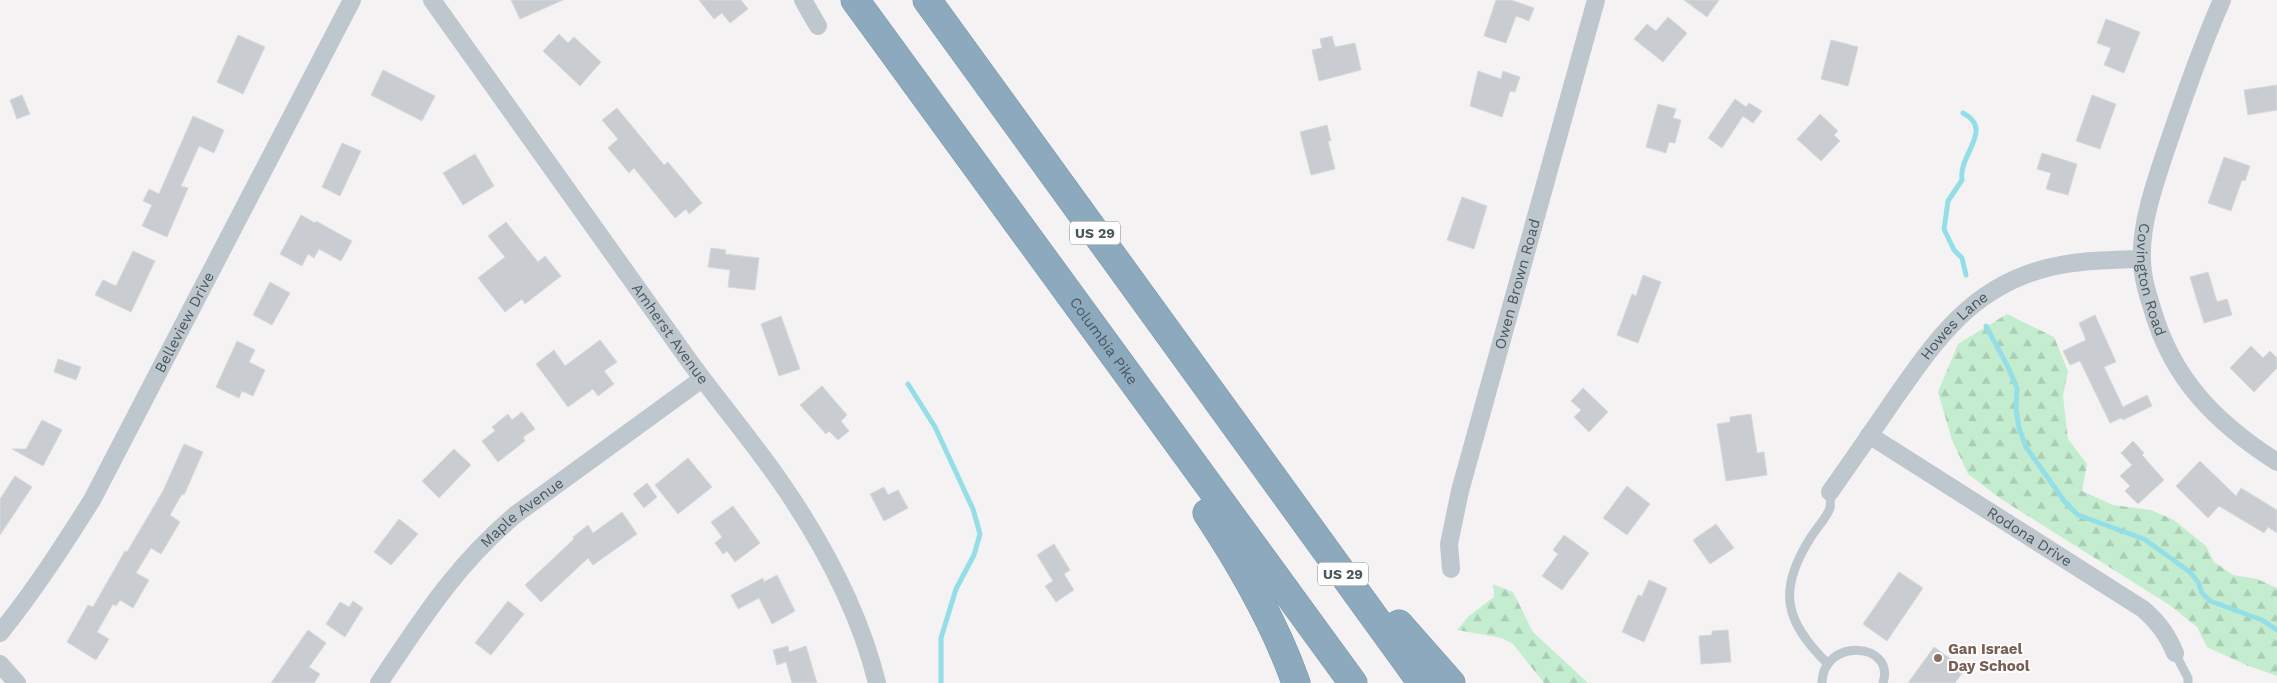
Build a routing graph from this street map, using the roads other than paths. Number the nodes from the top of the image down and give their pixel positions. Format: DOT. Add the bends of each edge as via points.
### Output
graph roads {
  1 [pos="352,0"];
  2 [pos="432,0"];
  3 [pos="803,0"];
  4 [pos="855,0"];
  5 [pos="927,0"];
  6 [pos="1596,0"];
  7 [pos="2222,0"];
  8 [pos="818,26"];
  9 [pos="1027,237"];
  10 [pos="2142,259"];
  11 [pos="702,379"];
  12 [pos="1869,435"];
  13 [pos="2277,462"];
  14 [pos="1263,466"];
  15 [pos="1830,492"];
  16 [pos="1451,570"];
  17 [pos="0,633"];
  18 [pos="2175,653"];
  19 [pos="0,664"];
  20 [pos="1828,664"];
  21 [pos="17,683"];
  22 [pos="379,683"];
  23 [pos="877,683"];
  24 [pos="1296,683"];
  25 [pos="1353,683"];
  26 [pos="1422,683"];
  27 [pos="1451,683"];
  28 [pos="1822,683"];
  29 [pos="1883,683"];
  30 [pos="2188,683"];
  1 -- 17 [label="street, Belleview Drive" via="92,500 22,606"];
  2 -- 11 [label="street, Amherst Avenue"];
  3 -- 8 [label="street"];
  4 -- 9 [label="highway, Columbia Pike"];
  5 -- 14 [label="highway, US 29"];
  6 -- 16 [label="street, Owen Brown Road" via="1458,500 1449,544"];
  7 -- 10 [label="street, Covington Road" via="2189,79 2156,180"];
  9 -- 24 [label="highway" via="1227,543 1259,600"];
  9 -- 25 [label="highway, Columbia Pike"];
  10 -- 12 [label="street, Howes Lane" via="2046,268 1987,294 1932,345"];
  10 -- 13 [label="street, Covington Road" via="2145,286 2157,328 2188,384 2209,411 2229,429"];
  11 -- 22 [label="street, Maple Avenue" via="515,515 487,539 439,594"];
  11 -- 23 [label="street, Amherst Avenue" via="782,483 815,536 856,615"];
  12 -- 15 [label="street, Howes Lane"];
  12 -- 18 [label="street, Rodona Drive" via="2143,608 2158,622"];
  14 -- 26 [label="highway, US 29"];
  14 -- 27 [label="highway"];
  15 -- 20 [label="lane" via="1830,508 1798,559 1789,593 1791,612 1799,630"];
  18 -- 30 [label="lane"];
  19 -- 21 [label="street"];
  20 -- 28 [label="lane"];
  20 -- 29 [label="lane" via="1852,649 1871,653 1879,658 1884,668"];
}
